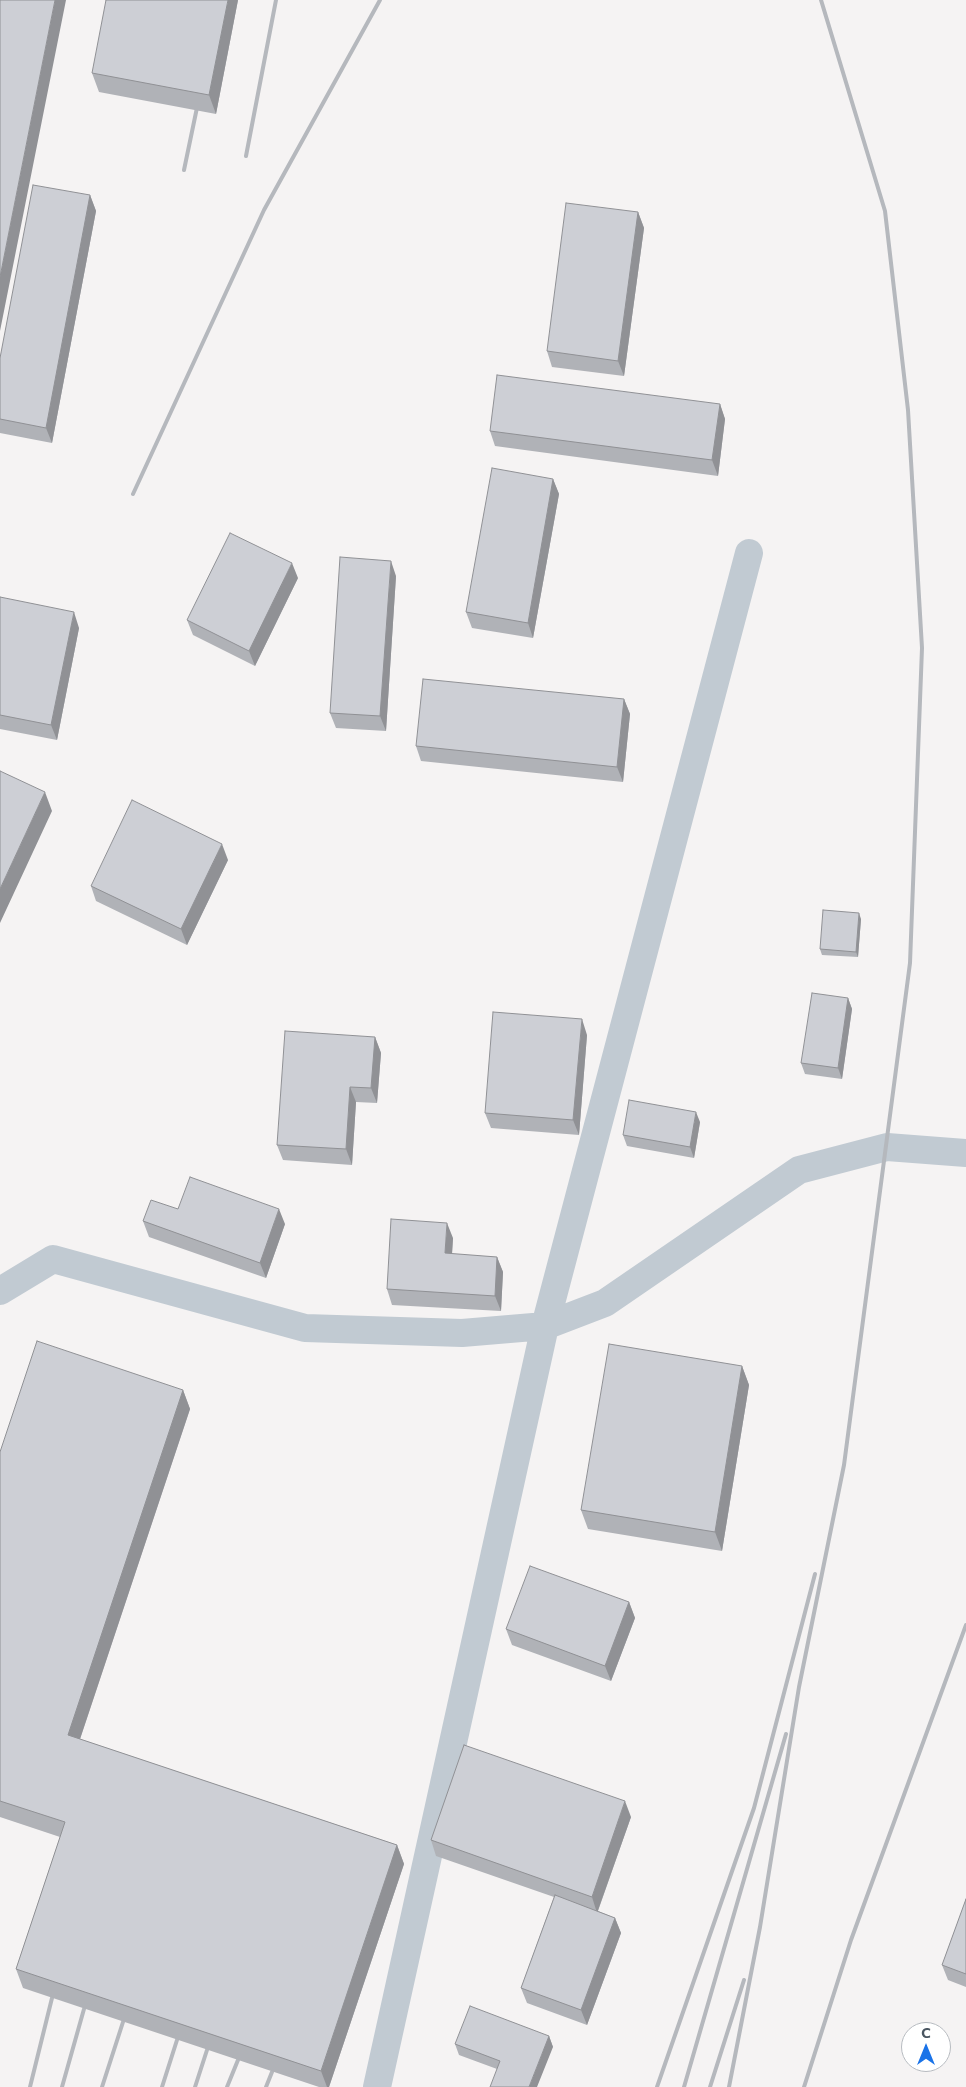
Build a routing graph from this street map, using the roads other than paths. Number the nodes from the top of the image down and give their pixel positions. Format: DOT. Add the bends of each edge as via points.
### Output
graph roads {
  1 [pos="749,553"];
  2 [pos="966,1153"];
  3 [pos="0,1291"];
  4 [pos="545,1326"];
  5 [pos="377,2087"];
  1 -- 4 [label="street"];
  2 -- 4 [label="street" via="887,1148 799,1170 605,1303"];
  3 -- 4 [label="street" via="53,1259 305,1328 462,1333"];
  4 -- 5 [label="street"];
}
